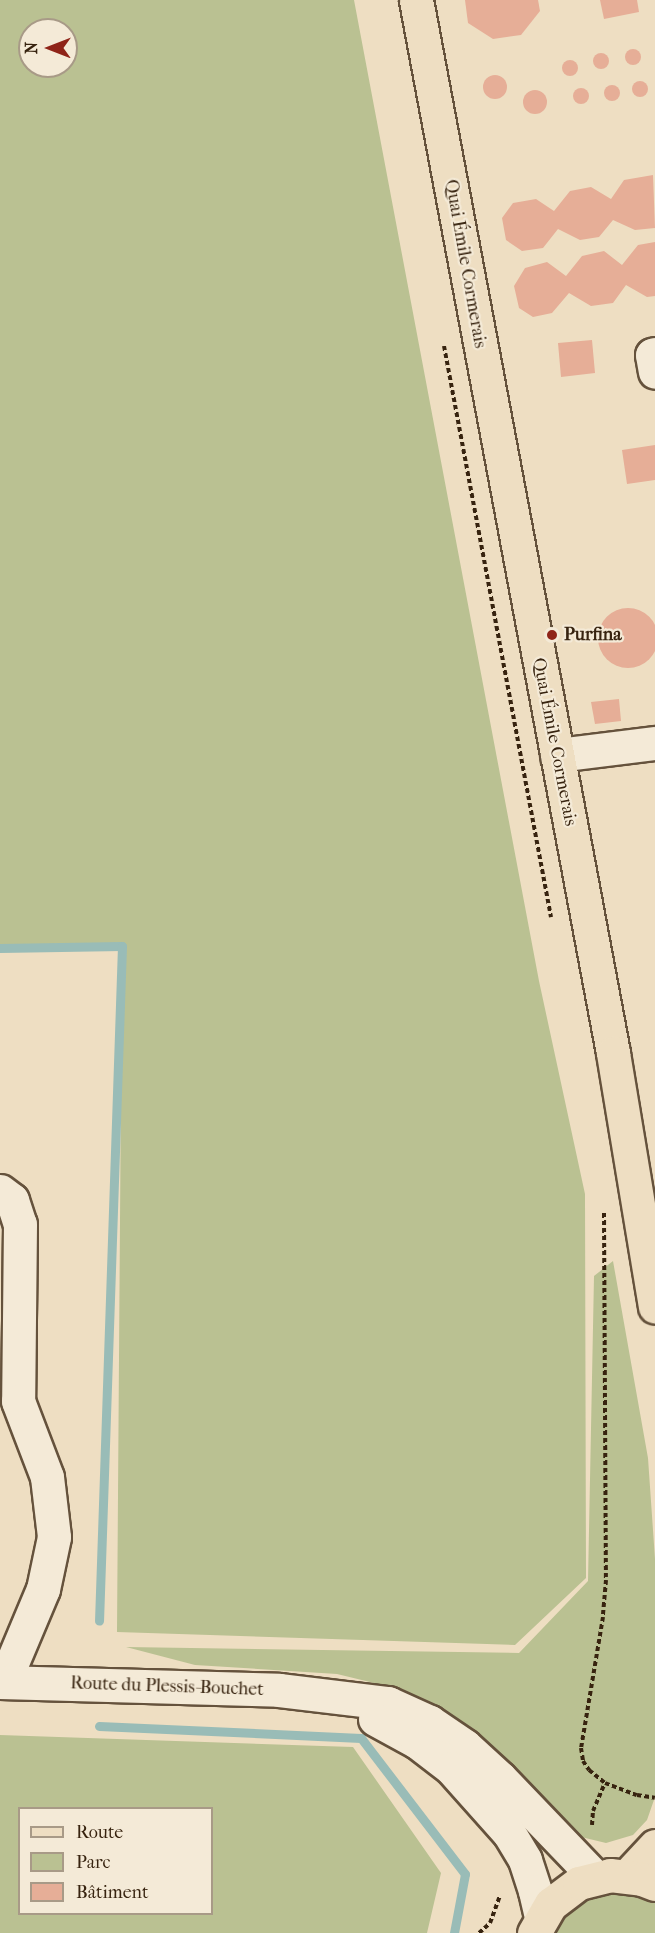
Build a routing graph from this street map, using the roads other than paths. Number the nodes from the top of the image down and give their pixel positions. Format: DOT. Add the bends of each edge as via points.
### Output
graph roads {
  1 [pos="416,0"];
  2 [pos="655,354"];
  3 [pos="655,372"];
  4 [pos="655,743"];
  5 [pos="557,755"];
  6 [pos="0,1191"];
  7 [pos="655,1307"];
  8 [pos="2,1682"];
  9 [pos="334,1696"];
  10 [pos="655,1846"];
  11 [pos="626,1879"];
  12 [pos="537,1925"];
  1 -- 5 [label="main road, Quai Émile Cormerais"];
  2 -- 3 [label="street"];
  4 -- 5 [label="street"];
  5 -- 7 [label="main road, Quai Émile Cormerais" via="613,1053"];
  6 -- 8 [label="street" via="12,1200 20,1224 18,1401 47,1477 54,1537 43,1589"];
  8 -- 9 [label="street, Route du Plessis-Bouchet" via="279,1690"];
  9 -- 11 [label="street, Route du Plessis-Bouchet" via="388,1703 430,1722 465,1746"];
  9 -- 12 [label="street, Route du Plessis-Bouchet" via="417,1742 451,1768 509,1833 525,1860 535,1891"];
  10 -- 11 [label="main road"];
  11 -- 12 [label="main road" via="564,1892"];
}
